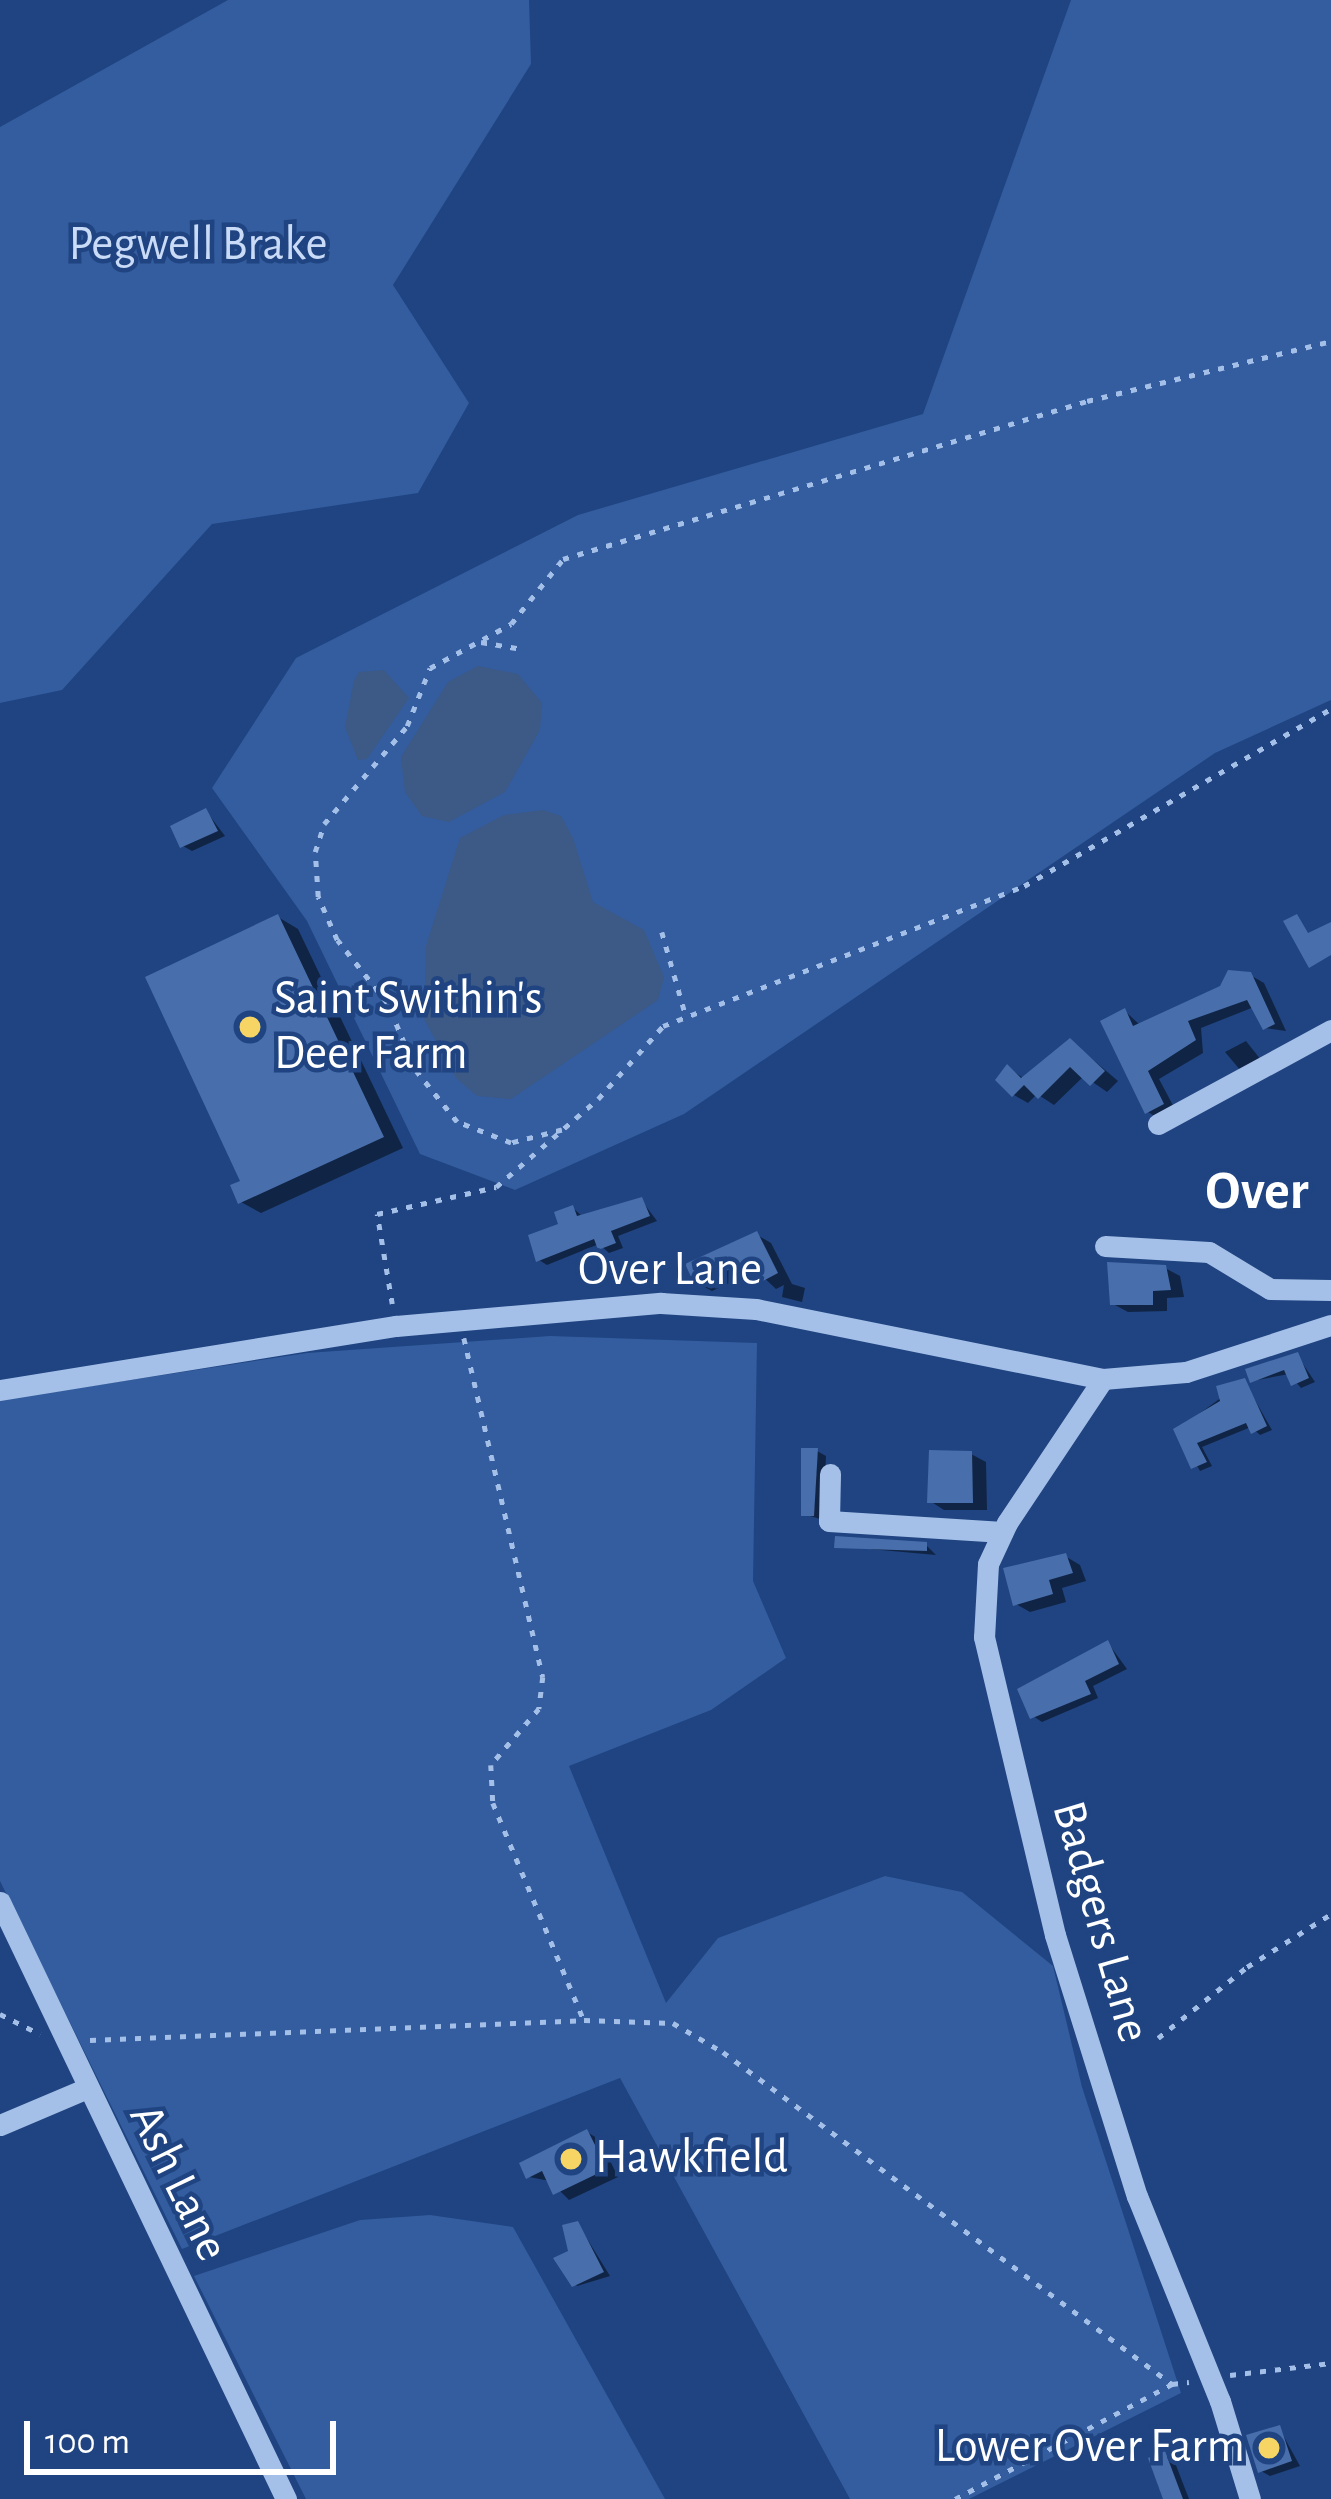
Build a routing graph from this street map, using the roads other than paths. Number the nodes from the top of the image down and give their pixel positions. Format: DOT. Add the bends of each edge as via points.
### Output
graph roads {
  1 [pos="1331,1030"];
  2 [pos="1158,1124"];
  3 [pos="1105,1246"];
  4 [pos="1331,1290"];
  5 [pos="1331,1325"];
  6 [pos="1103,1379"];
  7 [pos="0,1390"];
  8 [pos="830,1474"];
  9 [pos="1003,1532"];
  10 [pos="0,1902"];
  11 [pos="85,2090"];
  12 [pos="0,2125"];
  13 [pos="286,2499"];
  14 [pos="1250,2499"];
  1 -- 2 [label="street"];
  3 -- 4 [label="street" via="1209,1252 1270,1289"];
  5 -- 6 [label="street, Over Lane" via="1186,1372"];
  6 -- 7 [label="street, Over Lane" via="756,1309 661,1303 396,1326"];
  6 -- 9 [label="street, Badgers Lane"];
  8 -- 9 [label="street" via="829,1522"];
  9 -- 14 [label="street, Badgers Lane" via="988,1564 984,1637 1039,1870 1137,2196"];
  10 -- 11 [label="street, Ash Lane"];
  11 -- 12 [label="street"];
  11 -- 13 [label="street, Ash Lane"];
}
